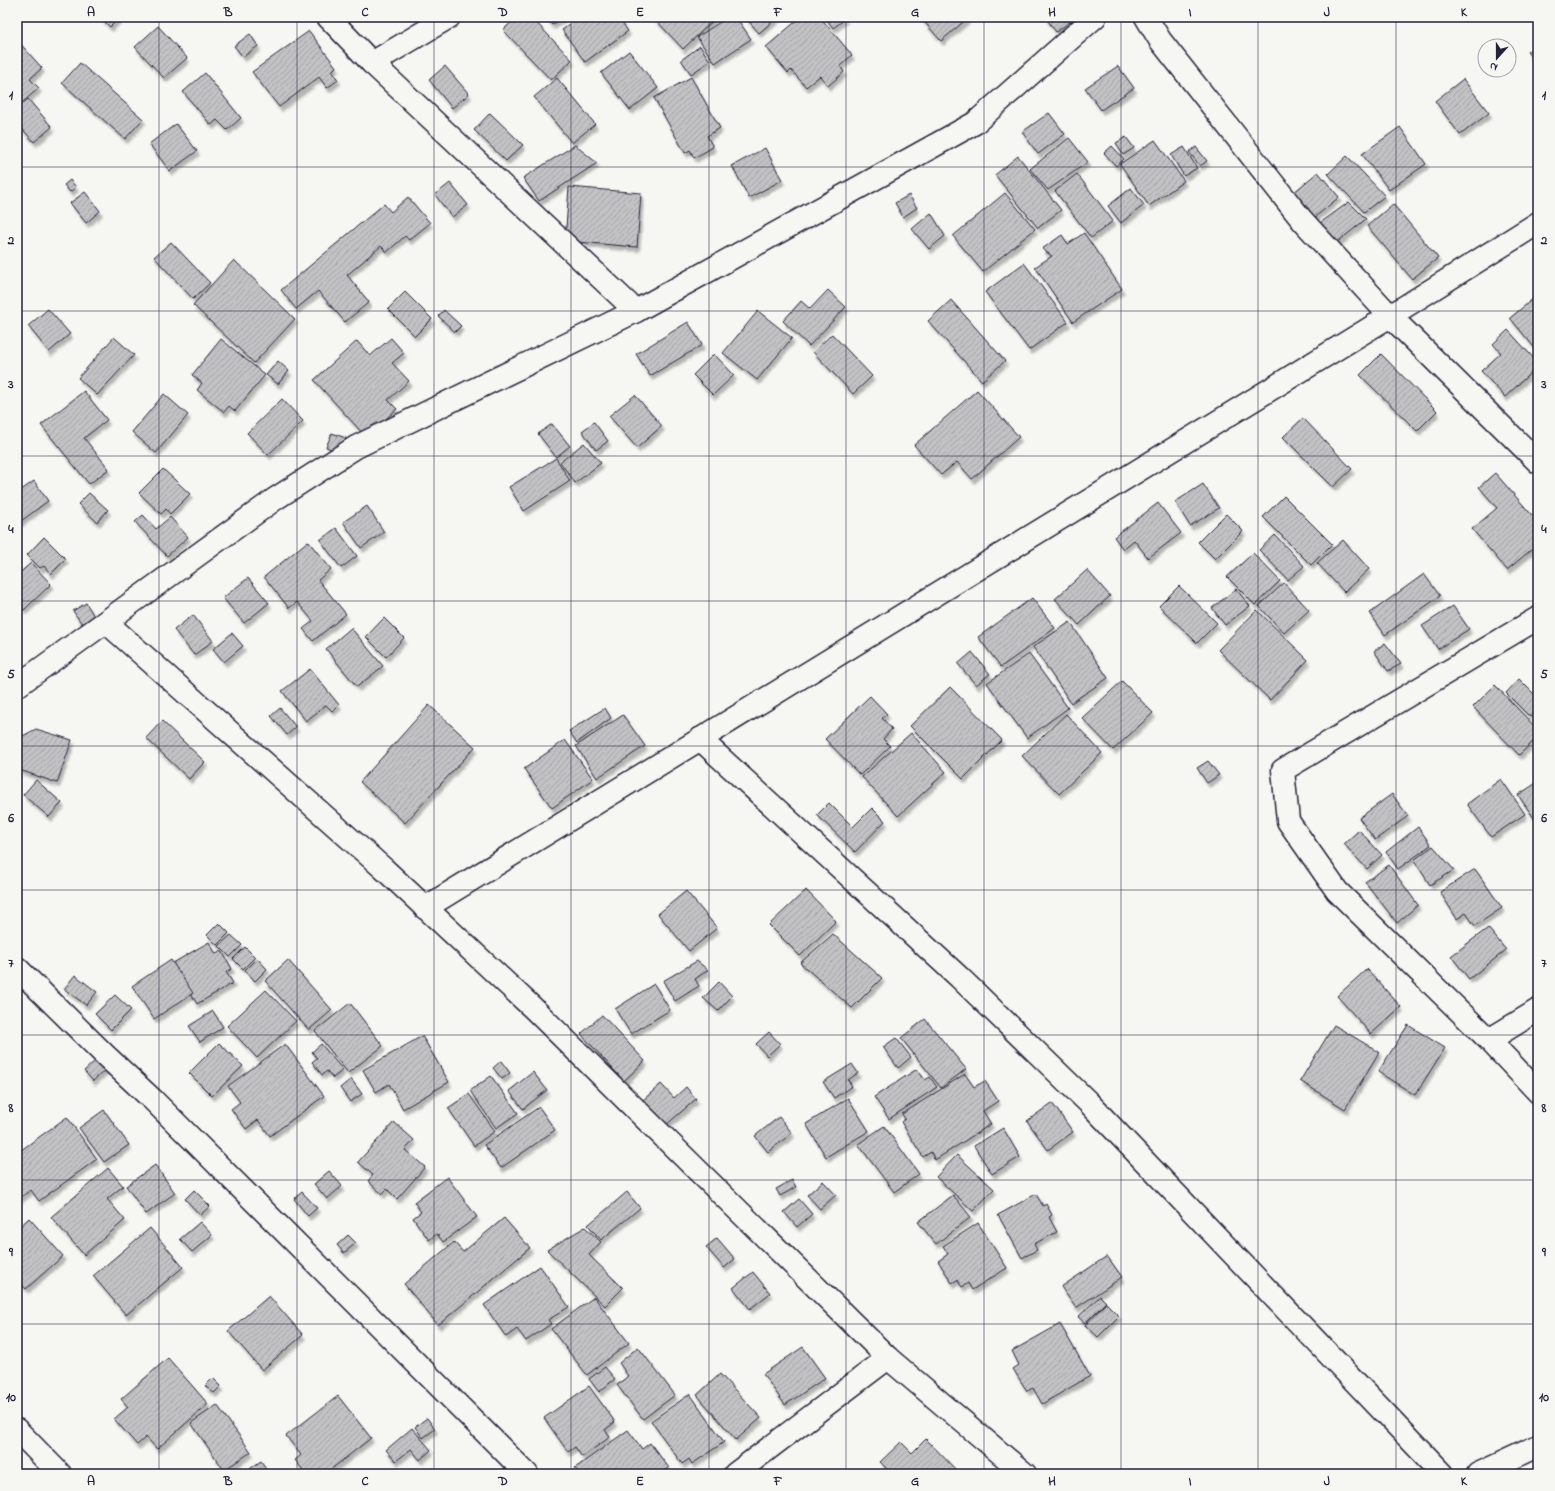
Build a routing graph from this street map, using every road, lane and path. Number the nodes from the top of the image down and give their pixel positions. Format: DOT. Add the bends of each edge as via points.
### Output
graph roads {
  1 [pos="328,17"];
  2 [pos="449,17"];
  3 [pos="1095,17"];
  4 [pos="1146,17"];
  5 [pos="372,63"];
  6 [pos="1538,223"];
  7 [pos="636,311"];
  8 [pos="1390,316"];
  9 [pos="1538,462"];
  10 [pos="1538,618"];
  11 [pos="106,622"];
  12 [pos="17,686"];
  13 [pos="700,739"];
  14 [pos="425,908"];
  15 [pos="17,968"];
  16 [pos="1538,1010"];
  17 [pos="1489,1040"];
  18 [pos="1538,1092"];
  19 [pos="888,1358"];
  20 [pos="17,1430"];
  21 [pos="1538,1446"];
  22 [pos="60,1474"];
  23 [pos="527,1474"];
  24 [pos="735,1474"];
  25 [pos="1025,1474"];
  26 [pos="1443,1474"];
  27 [pos="1478,1474"];
  1 -- 5 [label="street"];
  2 -- 5 [label="street"];
  3 -- 7 [label="street" via="975,123"];
  4 -- 8 [label="street" via="1160,40 1302,220"];
  5 -- 7 [label="street"];
  6 -- 8 [label="street"];
  7 -- 11 [label="street" via="356,447 275,499"];
  8 -- 9 [label="street"];
  8 -- 13 [label="street"];
  10 -- 17 [label="street" via="1283,770 1288,821 1337,891"];
  11 -- 12 [label="street"];
  11 -- 14 [label="street"];
  13 -- 14 [label="street"];
  13 -- 26 [label="street" via="959,977 1089,1103"];
  14 -- 19 [label="street" via="534,1009"];
  15 -- 23 [label="street" via="153,1100"];
  16 -- 17 [label="street"];
  17 -- 18 [label="street"];
  19 -- 24 [label="street"];
  19 -- 25 [label="street"];
  20 -- 22 [label="street"];
  21 -- 27 [label="street"];
}
